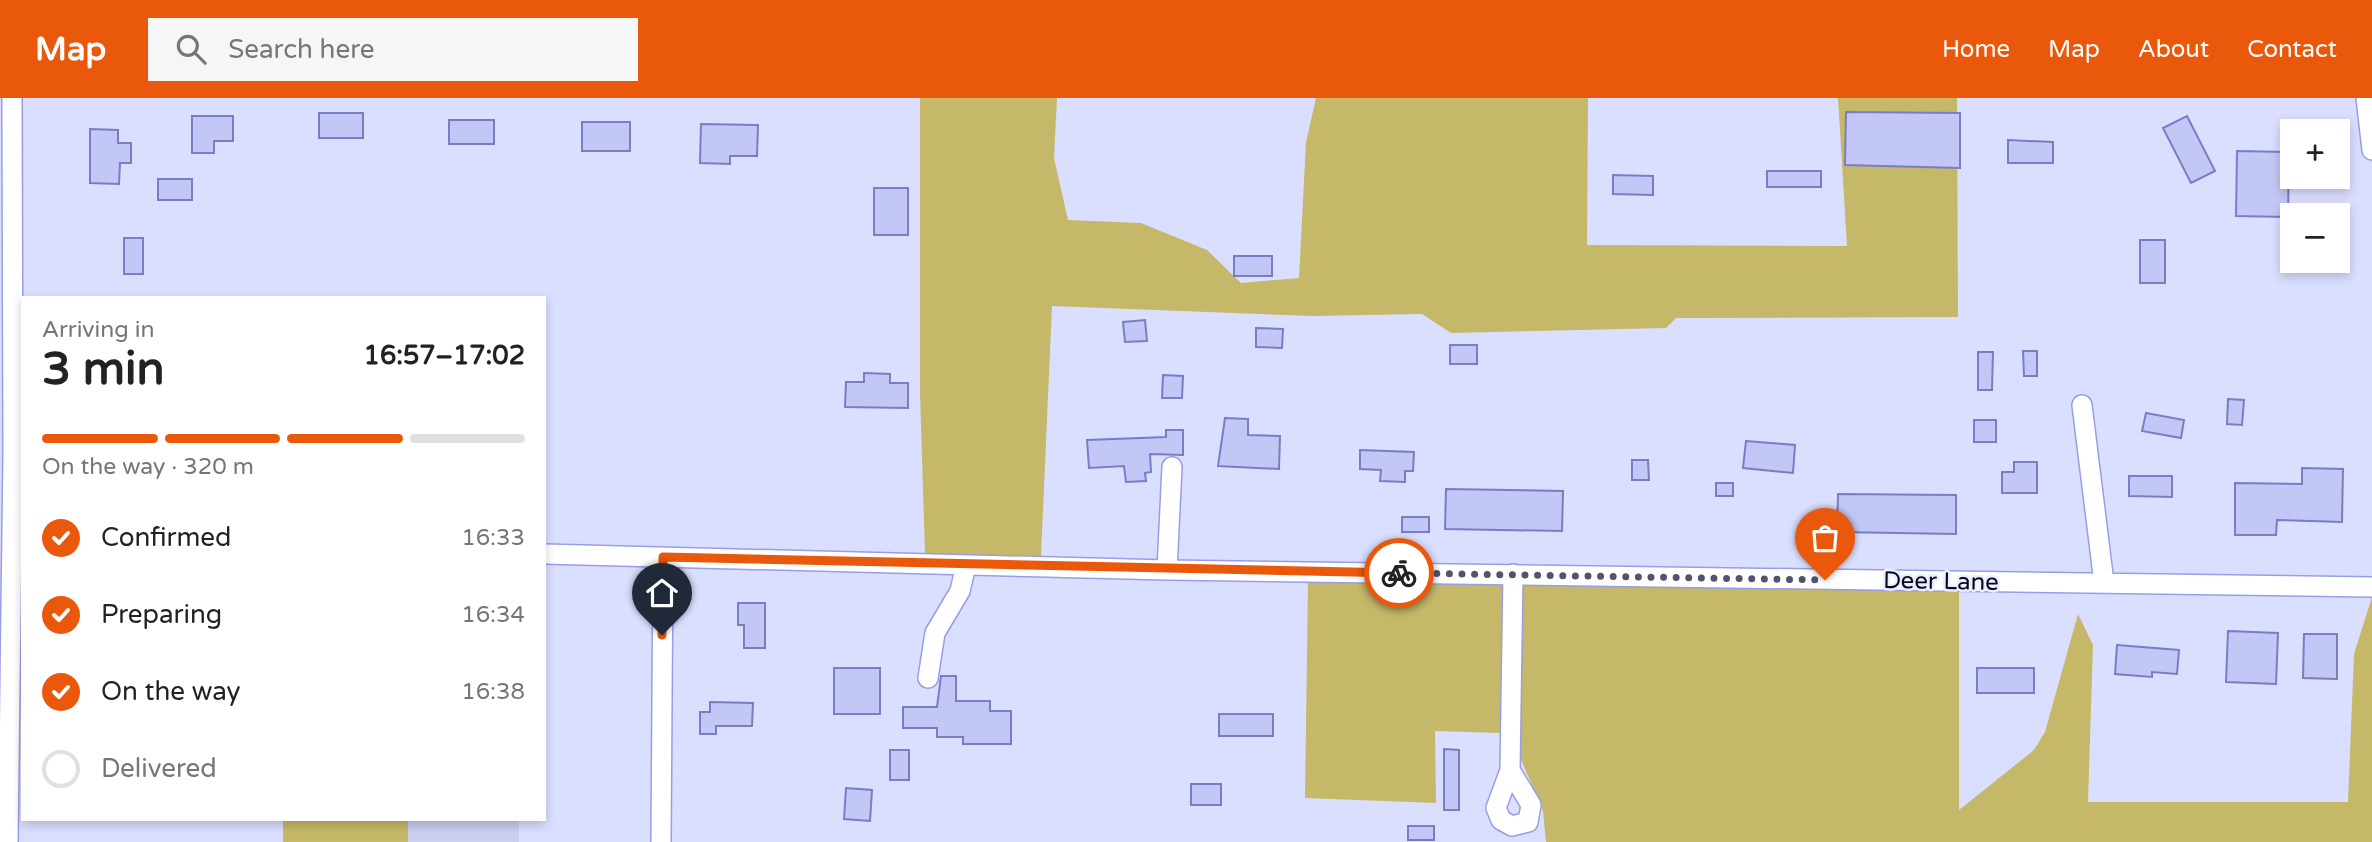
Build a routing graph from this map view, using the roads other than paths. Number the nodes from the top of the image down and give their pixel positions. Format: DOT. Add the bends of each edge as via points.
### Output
graph roads {
  1 [pos="12,98"];
  2 [pos="2366,98"];
  3 [pos="2372,150"];
  4 [pos="2082,405"];
  5 [pos="1172,467"];
  6 [pos="11,521"];
  7 [pos="546,554"];
  8 [pos="663,557"];
  9 [pos="966,565"];
  10 [pos="1167,570"];
  11 [pos="1513,574"];
  12 [pos="2104,583"];
  13 [pos="2372,587"];
  14 [pos="928,678"];
  15 [pos="1510,770"];
  16 [pos="8,842"];
  17 [pos="662,842"];
  1 -- 6 [label="street"];
  2 -- 3 [label="street"];
  4 -- 12 [label="street"];
  5 -- 10 [label="street"];
  6 -- 16 [label="street"];
  7 -- 8 [label="street, Deer Lane"];
  8 -- 9 [label="street, Deer Lane"];
  8 -- 17 [label="street"];
  9 -- 10 [label="street, Deer Lane"];
  9 -- 14 [label="street" via="960,591 935,632"];
  10 -- 11 [label="street, Deer Lane"];
  11 -- 12 [label="street, Deer Lane"];
  11 -- 15 [label="street"];
  12 -- 13 [label="street, Deer Lane"];
}
